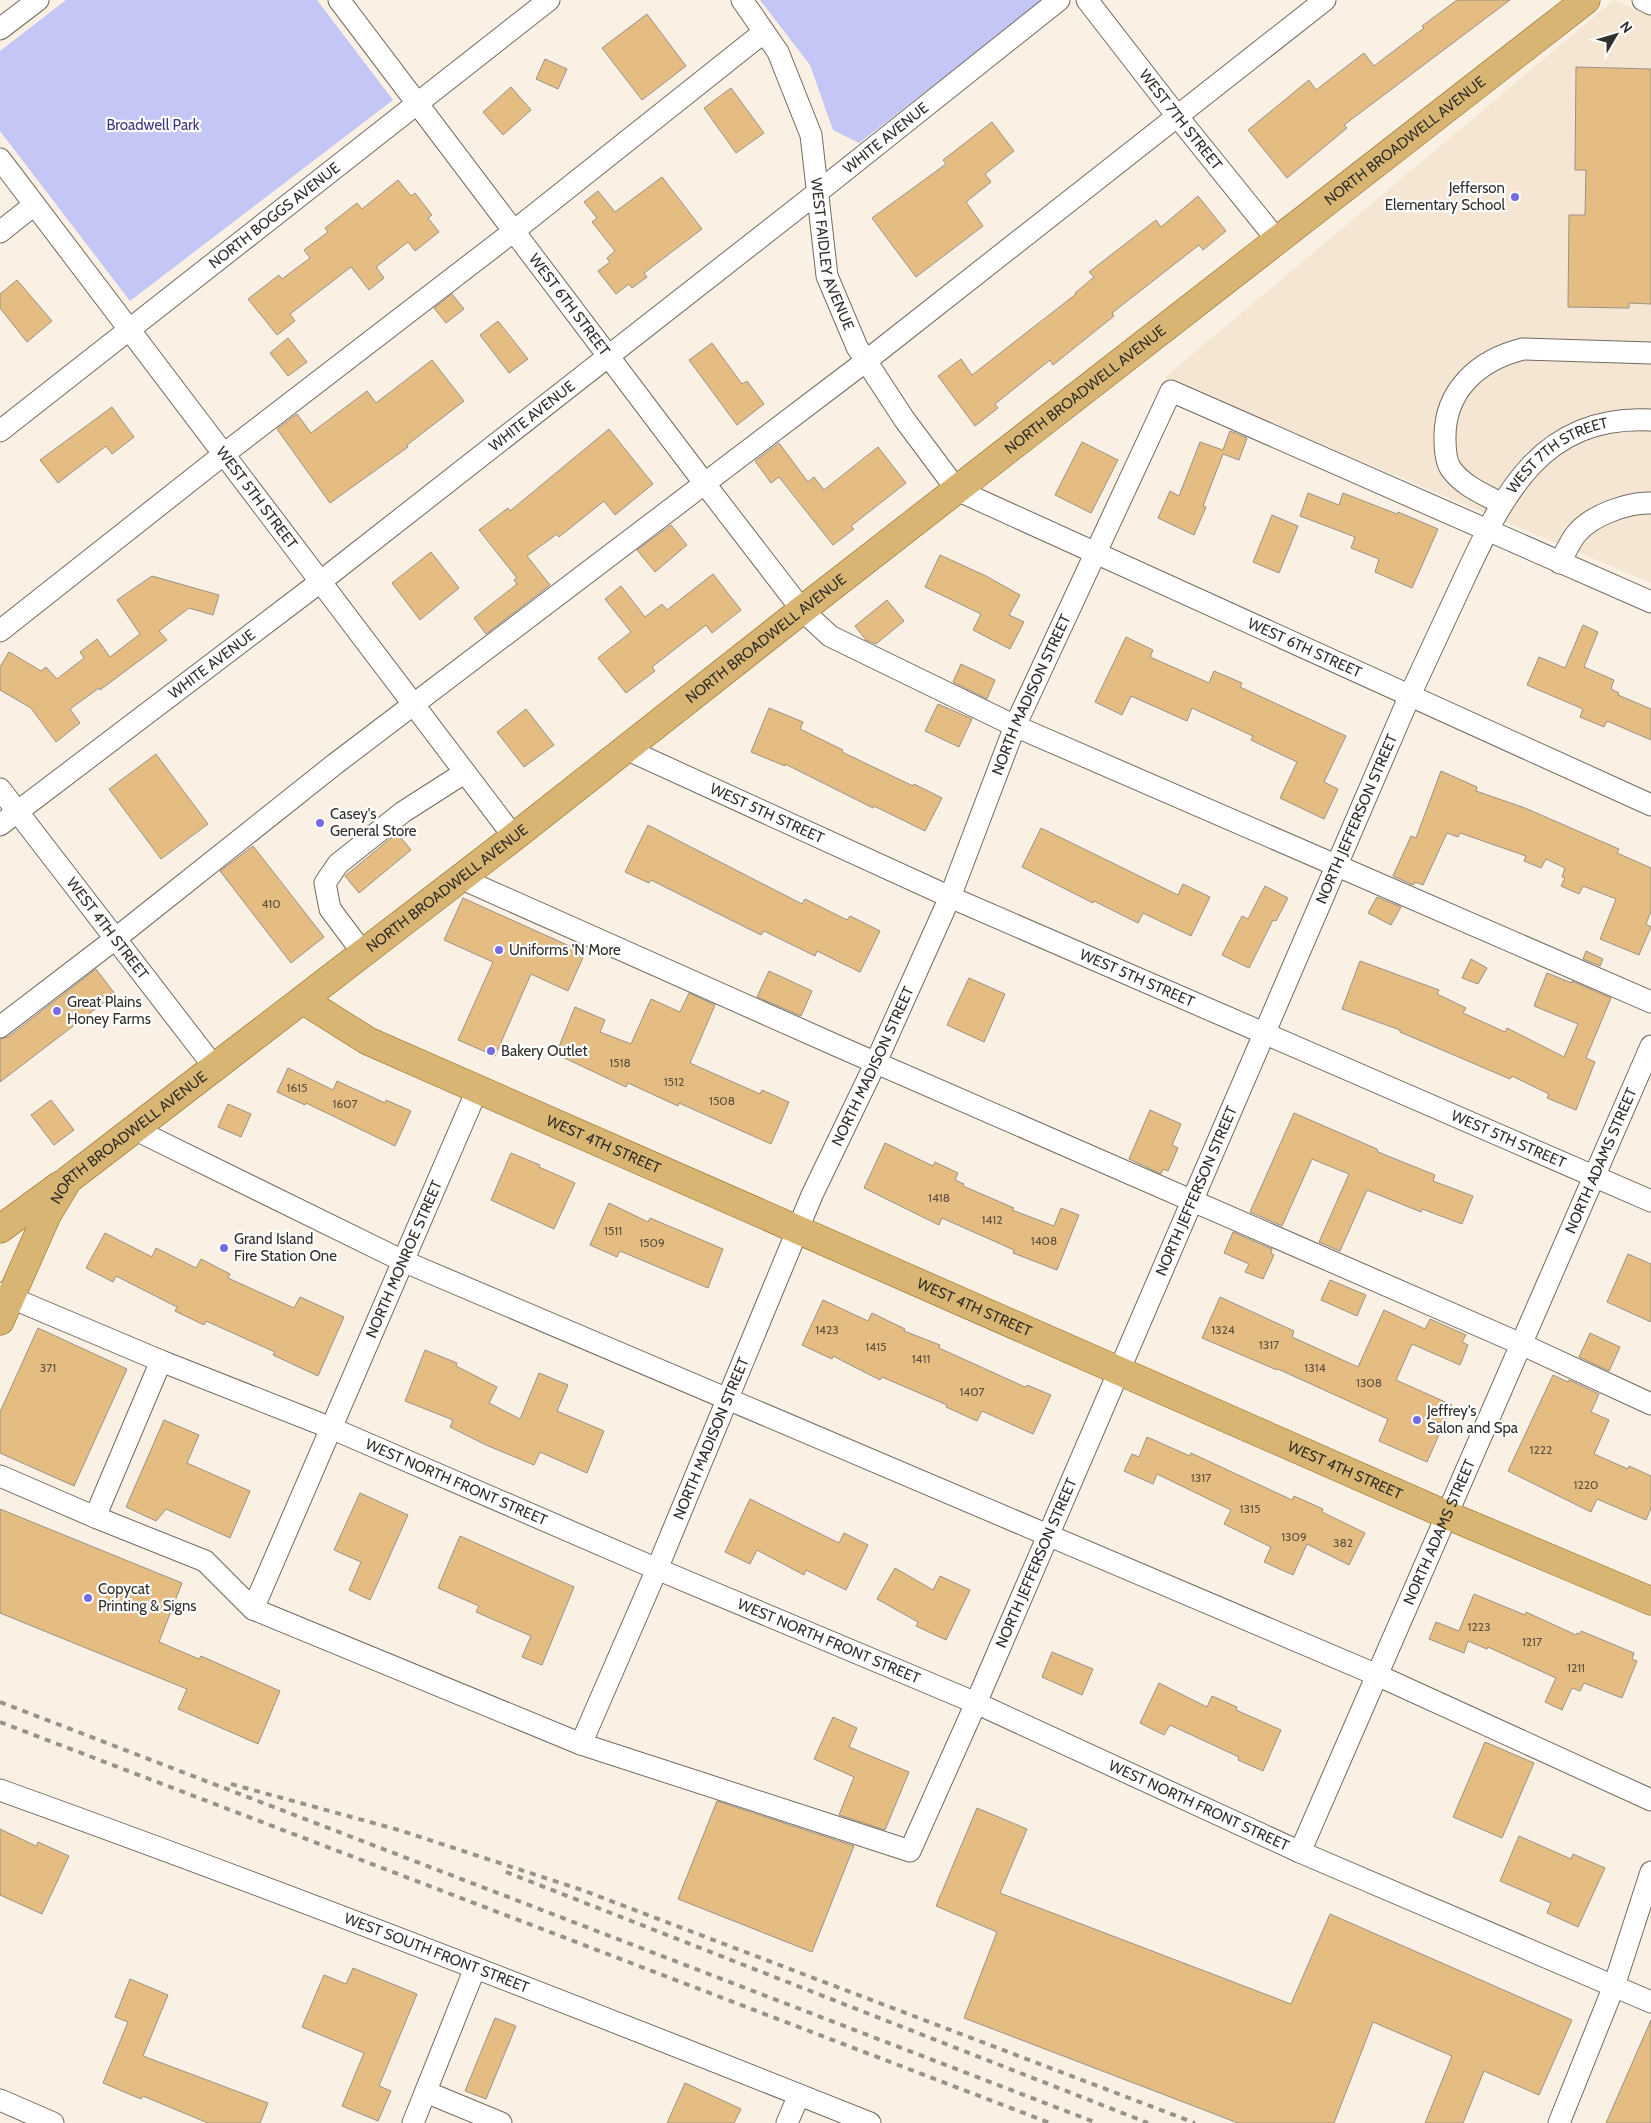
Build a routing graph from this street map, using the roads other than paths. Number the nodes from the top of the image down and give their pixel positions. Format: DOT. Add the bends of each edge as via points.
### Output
graph roads {
  1 [pos="38,0"];
  2 [pos="339,0"];
  3 [pos="549,0"];
  4 [pos="742,0"];
  5 [pos="1059,0"];
  6 [pos="1087,0"];
  7 [pos="1325,0"];
  8 [pos="1586,0"];
  9 [pos="1643,0"];
  10 [pos="1651,4"];
  11 [pos="0,29"];
  12 [pos="764,32"];
  13 [pos="417,103"];
  14 [pos="1177,116"];
  15 [pos="0,159"];
  16 [pos="818,192"];
  17 [pos="34,204"];
  18 [pos="514,231"];
  19 [pos="0,232"];
  20 [pos="1277,240"];
  21 [pos="129,329"];
  22 [pos="1651,353"];
  23 [pos="608,356"];
  24 [pos="866,361"];
  25 [pos="1651,420"];
  26 [pos="0,430"];
  27 [pos="224,454"];
  28 [pos="705,484"];
  29 [pos="957,490"];
  30 [pos="1651,503"];
  31 [pos="1502,504"];
  32 [pos="1486,531"];
  33 [pos="1096,552"];
  34 [pos="1560,562"];
  35 [pos="320,582"];
  36 [pos="1651,602"];
  37 [pos="802,610"];
  38 [pos="0,631"];
  39 [pos="1410,695"];
  40 [pos="414,706"];
  41 [pos="1015,726"];
  42 [pos="626,749"];
  43 [pos="464,773"];
  44 [pos="0,789"];
  45 [pos="1651,805"];
  46 [pos="17,812"];
  47 [pos="0,826"];
  48 [pos="514,837"];
  49 [pos="1336,865"];
  50 [pos="460,878"];
  51 [pos="950,897"];
  52 [pos="115,939"];
  53 [pos="363,953"];
  54 [pos="303,1000"];
  55 [pos="1651,1002"];
  56 [pos="0,1027"];
  57 [pos="1264,1032"];
  58 [pos="1651,1046"];
  59 [pos="876,1062"];
  60 [pos="214,1068"];
  61 [pos="477,1090"];
  62 [pos="134,1129"];
  63 [pos="1594,1177"];
  64 [pos="68,1180"];
  65 [pos="1192,1201"];
  66 [pos="1651,1201"];
  67 [pos="0,1228"];
  68 [pos="797,1230"];
  69 [pos="403,1261"];
  70 [pos="4,1304"];
  71 [pos="1521,1344"];
  72 [pos="161,1361"];
  73 [pos="1118,1371"];
  74 [pos="728,1398"];
  75 [pos="1651,1404"];
  76 [pos="331,1428"];
  77 [pos="0,1476"];
  78 [pos="1447,1515"];
  79 [pos="95,1517"];
  80 [pos="1048,1535"];
  81 [pos="657,1569"];
  82 [pos="1651,1601"];
  83 [pos="252,1609"];
  84 [pos="1377,1675"];
  85 [pos="976,1703"];
  86 [pos="581,1744"];
  87 [pos="0,1790"];
  88 [pos="1651,1800"];
  89 [pos="1300,1852"];
  90 [pos="1651,1872"];
  91 [pos="474,1968"];
  92 [pos="1614,1986"];
  93 [pos="1651,2002"];
  94 [pos="426,2092"];
  95 [pos="800,2095"];
  96 [pos="0,2100"];
  97 [pos="43,2121"];
  98 [pos="413,2123"];
  99 [pos="501,2123"];
  100 [pos="788,2123"];
  101 [pos="870,2123"];
  102 [pos="1559,2123"];
  1 -- 11 [label="street"];
  2 -- 13 [label="street, WEST 6TH STREET"];
  3 -- 13 [label="street, NORTH BOGGS AVENUE"];
  4 -- 12 [label="street, WEST FAIDLEY AVENUE"];
  5 -- 16 [label="street, WHITE AVENUE"];
  6 -- 14 [label="street, WEST 7TH STREET"];
  7 -- 14 [label="street"];
  8 -- 20 [label="main road, NORTH BROADWELL AVENUE"];
  9 -- 10 [label="street"];
  12 -- 16 [label="street, WEST FAIDLEY AVENUE" via="778,52 811,135"];
  12 -- 18 [label="street"];
  13 -- 18 [label="street, WEST 6TH STREET"];
  13 -- 21 [label="street, NORTH BOGGS AVENUE"];
  14 -- 20 [label="street, WEST 7TH STREET"];
  14 -- 24 [label="street"];
  15 -- 17 [label="street, WEST 5TH STREET"];
  16 -- 23 [label="street, WHITE AVENUE"];
  16 -- 24 [label="street, WEST FAIDLEY AVENUE" via="827,276"];
  17 -- 19 [label="street"];
  17 -- 21 [label="street, WEST 5TH STREET"];
  18 -- 23 [label="street, WEST 6TH STREET"];
  18 -- 27 [label="street"];
  20 -- 29 [label="main road, NORTH BROADWELL AVENUE"];
  21 -- 26 [label="street, NORTH BOGGS AVENUE"];
  21 -- 27 [label="street, WEST 5TH STREET"];
  22 -- 31 [label="street" via="1523,350 1503,354 1466,380 1452,400 1445,422 1445,448 1450,468 1466,484"];
  23 -- 28 [label="street, WEST 6TH STREET"];
  23 -- 35 [label="street, WHITE AVENUE"];
  24 -- 28 [label="street"];
  24 -- 29 [label="street, WEST FAIDLEY AVENUE"];
  25 -- 31 [label="street, WEST 7TH STREET" via="1595,425 1569,435 1523,474"];
  27 -- 35 [label="street, WEST 5TH STREET"];
  27 -- 38 [label="street"];
  28 -- 37 [label="street, WEST 6TH STREET"];
  28 -- 40 [label="street"];
  29 -- 33 [label="street, WEST 6TH STREET"];
  29 -- 37 [label="main road, NORTH BROADWELL AVENUE"];
  30 -- 34 [label="street" via="1639,502 1606,512 1578,532"];
  31 -- 32 [label="street, WEST 7TH STREET"];
  32 -- 33 [label="street, NORTH MADISON STREET" via="1171,391"];
  32 -- 34 [label="street"];
  32 -- 39 [label="street, NORTH JEFFERSON STREET"];
  33 -- 39 [label="street, WEST 6TH STREET"];
  33 -- 41 [label="street, NORTH MADISON STREET"];
  34 -- 36 [label="street"];
  35 -- 40 [label="street, WEST 5TH STREET"];
  35 -- 46 [label="street, WHITE AVENUE"];
  37 -- 41 [label="street, WEST 6TH STREET" via="830,636"];
  37 -- 42 [label="main road, NORTH BROADWELL AVENUE"];
  39 -- 45 [label="street, WEST 6TH STREET"];
  39 -- 49 [label="street, NORTH JEFFERSON STREET"];
  40 -- 43 [label="street, WEST 5TH STREET"];
  40 -- 52 [label="street" via="335,764"];
  41 -- 49 [label="street, WEST 6TH STREET"];
  41 -- 51 [label="street, NORTH MADISON STREET"];
  42 -- 48 [label="main road, NORTH BROADWELL AVENUE"];
  42 -- 51 [label="street, WEST 5TH STREET"];
  43 -- 48 [label="street, WEST 5TH STREET"];
  43 -- 53 [label="street" via="389,824 338,864 325,883 330,909"];
  44 -- 46 [label="street, WEST 4TH STREET"];
  46 -- 47 [label="street, WHITE AVENUE"];
  46 -- 52 [label="street, WEST 4TH STREET"];
  48 -- 50 [label="main road, NORTH BROADWELL AVENUE"];
  49 -- 55 [label="street, WEST 6TH STREET"];
  49 -- 57 [label="street, NORTH JEFFERSON STREET"];
  50 -- 53 [label="main road, NORTH BROADWELL AVENUE"];
  50 -- 59 [label="street"];
  51 -- 57 [label="street, WEST 5TH STREET"];
  51 -- 59 [label="street, NORTH MADISON STREET"];
  52 -- 56 [label="street"];
  52 -- 60 [label="street, WEST 4TH STREET"];
  53 -- 54 [label="main road, NORTH BROADWELL AVENUE"];
  54 -- 60 [label="main road, NORTH BROADWELL AVENUE"];
  54 -- 61 [label="main road, WEST 4TH STREET" via="368,1041"];
  57 -- 63 [label="street, WEST 5TH STREET"];
  57 -- 65 [label="street, NORTH JEFFERSON STREET"];
  58 -- 63 [label="street, NORTH ADAMS STREET"];
  59 -- 65 [label="street"];
  59 -- 68 [label="street, NORTH MADISON STREET"];
  60 -- 62 [label="main road, NORTH BROADWELL AVENUE"];
  61 -- 68 [label="main road, WEST 4TH STREET"];
  61 -- 69 [label="street, NORTH MONROE STREET"];
  62 -- 64 [label="main road, NORTH BROADWELL AVENUE"];
  62 -- 69 [label="street"];
  63 -- 66 [label="street, WEST 5TH STREET"];
  63 -- 71 [label="street, NORTH ADAMS STREET"];
  64 -- 67 [label="main road"];
  64 -- 70 [label="main road, NORTH BROADWELL AVENUE" via="47,1215"];
  65 -- 71 [label="street"];
  65 -- 73 [label="street, NORTH JEFFERSON STREET"];
  68 -- 73 [label="main road, WEST 4TH STREET"];
  68 -- 74 [label="street, NORTH MADISON STREET"];
  69 -- 74 [label="street"];
  69 -- 76 [label="street, NORTH MONROE STREET"];
  70 -- 72 [label="street, WEST NORTH FRONT STREET"];
  71 -- 75 [label="street"];
  71 -- 78 [label="street, NORTH ADAMS STREET"];
  72 -- 76 [label="street, WEST NORTH FRONT STREET"];
  72 -- 79 [label="street"];
  73 -- 78 [label="main road, WEST 4TH STREET"];
  73 -- 80 [label="street, NORTH JEFFERSON STREET"];
  74 -- 80 [label="street"];
  74 -- 81 [label="street, NORTH MADISON STREET"];
  76 -- 81 [label="street, WEST NORTH FRONT STREET"];
  76 -- 83 [label="street, NORTH MONROE STREET"];
  77 -- 79 [label="street"];
  78 -- 82 [label="main road, WEST 4TH STREET"];
  78 -- 84 [label="street, NORTH ADAMS STREET"];
  79 -- 83 [label="street" via="206,1561"];
  80 -- 84 [label="street"];
  80 -- 85 [label="street, NORTH JEFFERSON STREET"];
  81 -- 85 [label="street, WEST NORTH FRONT STREET"];
  81 -- 86 [label="street, NORTH MADISON STREET"];
  83 -- 86 [label="street"];
  84 -- 88 [label="street"];
  84 -- 89 [label="street, NORTH ADAMS STREET"];
  85 -- 86 [label="street, NORTH JEFFERSON STREET" via="910,1851"];
  85 -- 89 [label="street, WEST NORTH FRONT STREET"];
  87 -- 91 [label="street, WEST SOUTH FRONT STREET"];
  89 -- 92 [label="street, WEST NORTH FRONT STREET"];
  90 -- 92 [label="street"];
  91 -- 94 [label="street"];
  91 -- 95 [label="street, WEST SOUTH FRONT STREET"];
  92 -- 93 [label="street, WEST NORTH FRONT STREET"];
  92 -- 102 [label="street"];
  94 -- 98 [label="street"];
  94 -- 99 [label="street"];
  95 -- 100 [label="street"];
  95 -- 101 [label="street, WEST SOUTH FRONT STREET"];
  96 -- 97 [label="street"];
}
